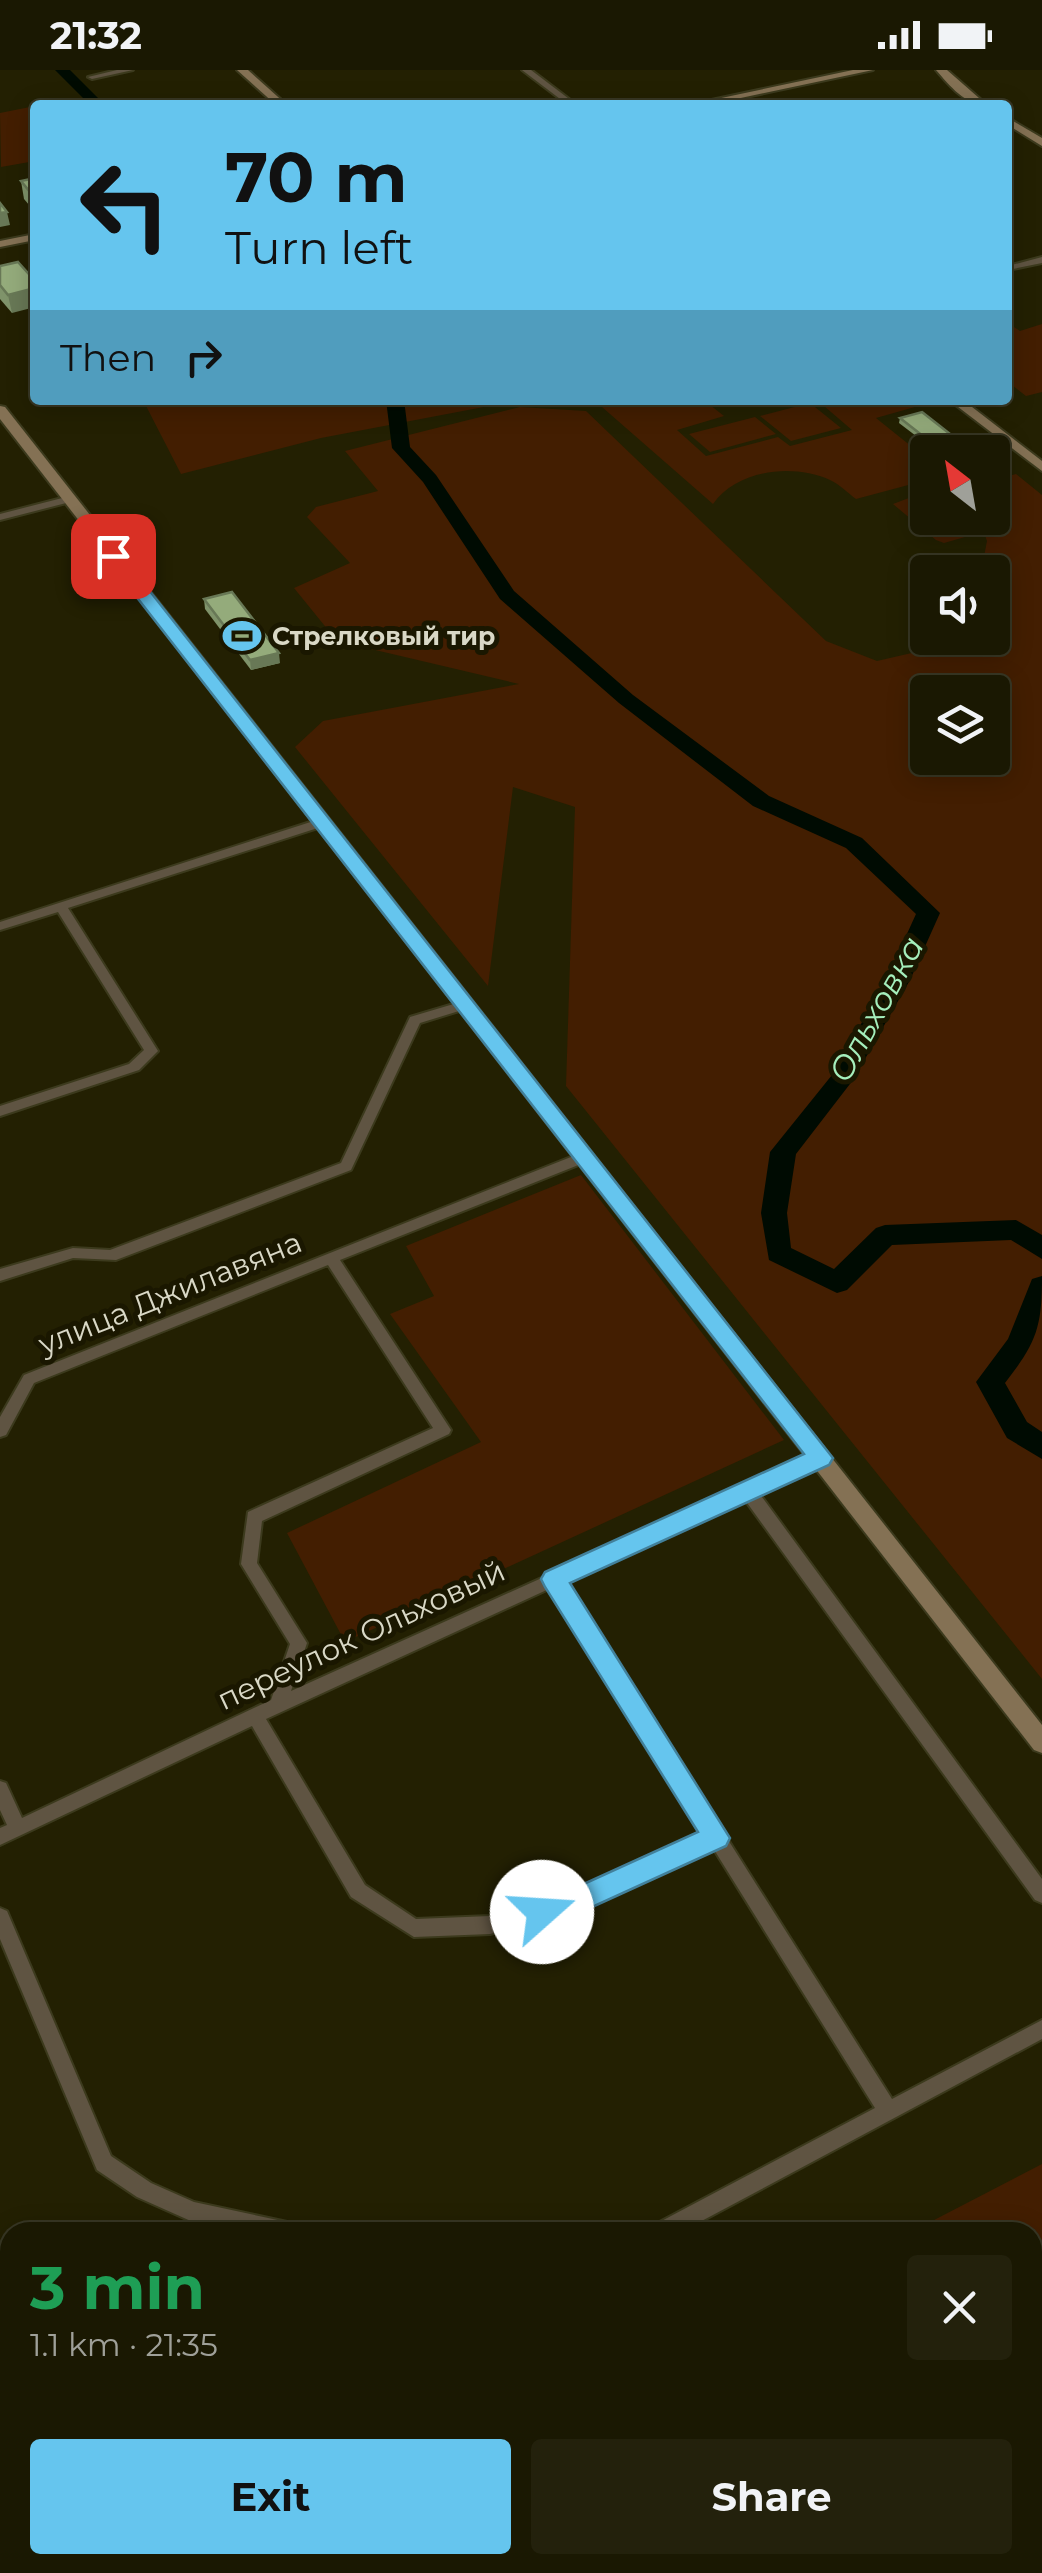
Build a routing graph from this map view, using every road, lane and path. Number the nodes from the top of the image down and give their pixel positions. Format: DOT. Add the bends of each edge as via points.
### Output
graph roads {
  1 [pos="130,70"];
  2 [pos="242,70"];
  3 [pos="526,70"];
  4 [pos="868,70"];
  5 [pos="926,70"];
  6 [pos="943,74"];
  7 [pos="92,77"];
  8 [pos="276,100"];
  9 [pos="565,100"];
  10 [pos="718,100"];
  11 [pos="976,100"];
  12 [pos="1012,125"];
  13 [pos="1042,144"];
  14 [pos="30,238"];
  15 [pos="0,244"];
  16 [pos="1042,260"];
  17 [pos="1012,267"];
  18 [pos="961,405"];
  19 [pos="0,410"];
  20 [pos="1042,467"];
  21 [pos="70,499"];
  22 [pos="0,517"];
  23 [pos="323,822"];
  24 [pos="60,908"];
  25 [pos="0,926"];
  26 [pos="467,1004"];
  27 [pos="0,1111"];
  28 [pos="586,1156"];
  29 [pos="331,1258"];
  30 [pos="0,1276"];
  31 [pos="0,1431"];
  32 [pos="821,1458"];
  33 [pos="748,1491"];
  34 [pos="554,1579"];
  35 [pos="278,1705"];
  36 [pos="256,1716"];
  37 [pos="1042,1742"];
  38 [pos="0,1789"];
  39 [pos="9,1833"];
  40 [pos="716,1838"];
  41 [pos="1042,1894"];
  42 [pos="0,1917"];
  43 [pos="1042,2029"];
  44 [pos="888,2112"];
  45 [pos="240,2222"];
  46 [pos="680,2222"];
  1 -- 7 [label="street"];
  2 -- 8 [label="main road"];
  3 -- 9 [label="street"];
  4 -- 10 [label="main road"];
  5 -- 6 [label="main road"];
  6 -- 11 [label="main road"];
  12 -- 13 [label="main road"];
  14 -- 15 [label="main road"];
  16 -- 17 [label="street"];
  18 -- 20 [label="main road"];
  19 -- 21 [label="main road"];
  21 -- 22 [label="street"];
  21 -- 23 [label="main road"];
  23 -- 24 [label="street"];
  23 -- 26 [label="main road"];
  24 -- 25 [label="street"];
  24 -- 27 [label="street" via="151,1051 134,1066"];
  26 -- 28 [label="main road"];
  26 -- 30 [label="street" via="416,1020 346,1166 111,1256 73,1253"];
  28 -- 29 [label="street, улица Джилавяна"];
  28 -- 32 [label="main road"];
  29 -- 31 [label="street, улица Джилавяна" via="29,1379"];
  29 -- 35 [label="street, улица Джилавяна" via="443,1430 254,1518 249,1564 299,1644"];
  32 -- 33 [label="street, переулок Ольховый"];
  32 -- 37 [label="main road"];
  33 -- 34 [label="street, переулок Ольховый"];
  33 -- 41 [label="street"];
  34 -- 35 [label="street, переулок Ольховый"];
  34 -- 40 [label="street"];
  35 -- 36 [label="street, переулок Ольховый"];
  36 -- 39 [label="street, переулок Ольховый"];
  36 -- 40 [label="street" via="358,1891 414,1928 490,1925 568,1905"];
  38 -- 39 [label="street"];
  40 -- 44 [label="street"];
  42 -- 45 [label="street" via="104,2163 193,2212"];
  43 -- 44 [label="street"];
  44 -- 46 [label="street"];
}
